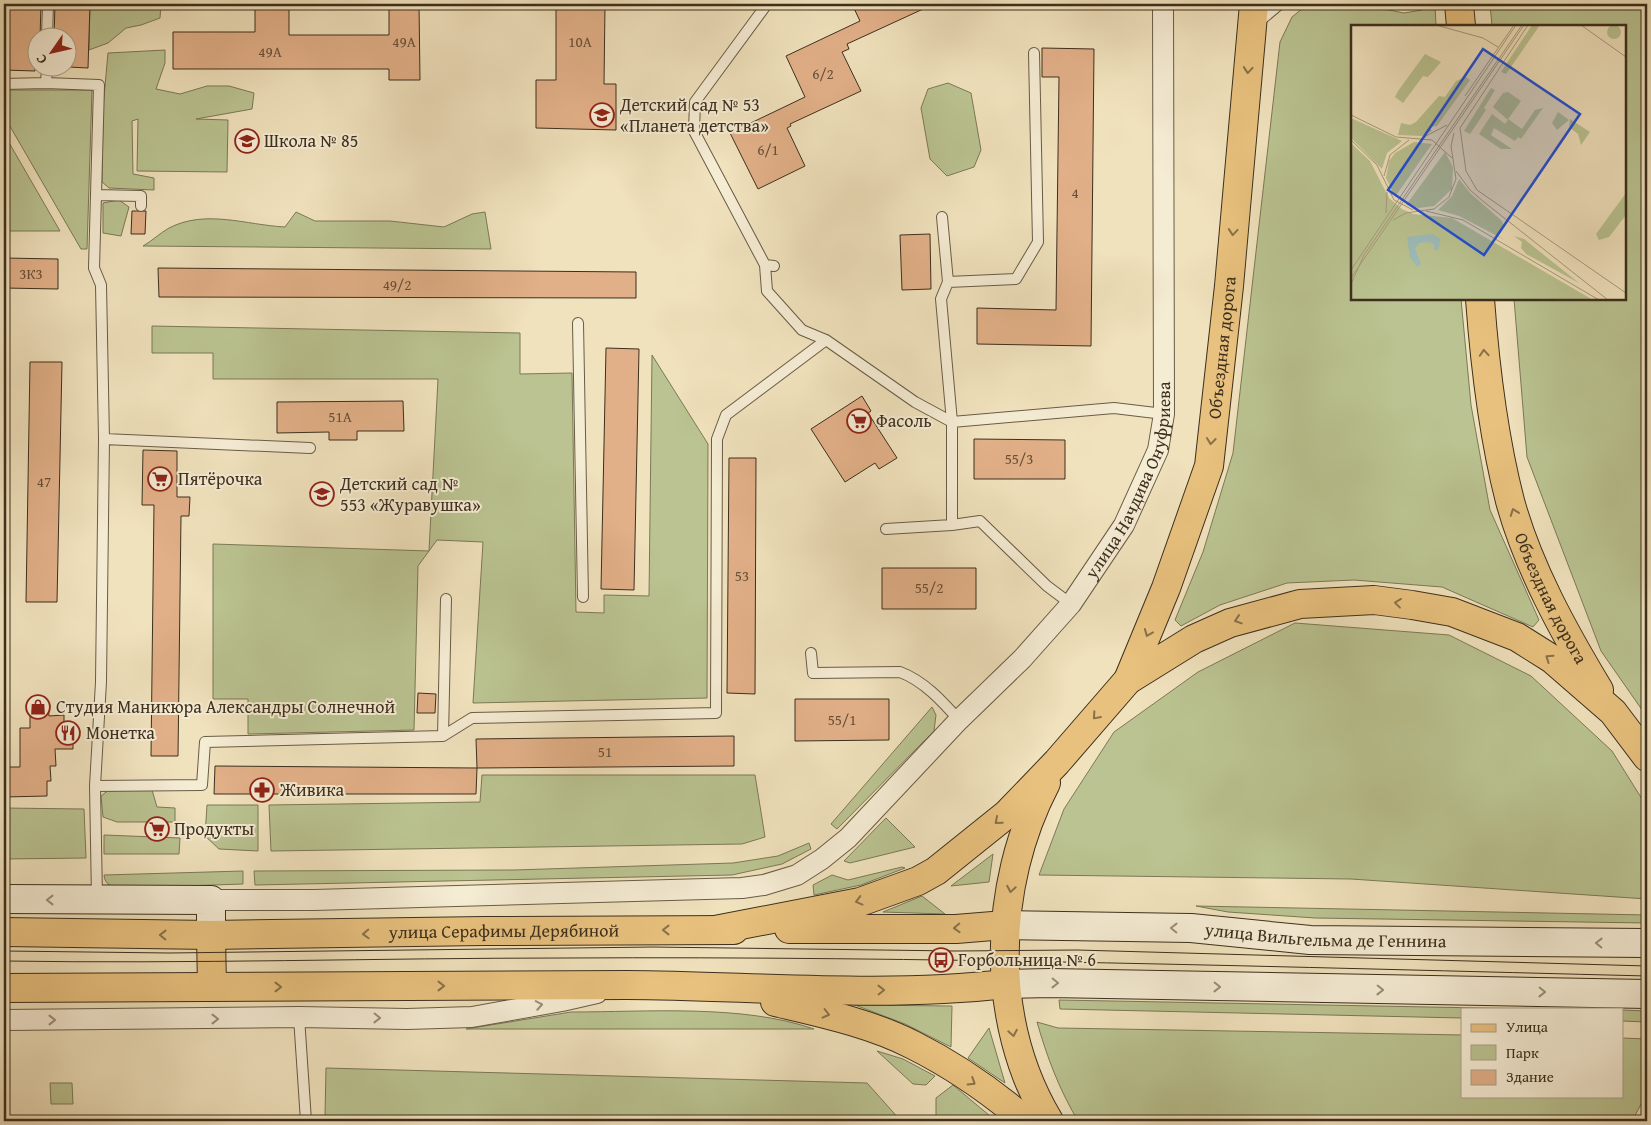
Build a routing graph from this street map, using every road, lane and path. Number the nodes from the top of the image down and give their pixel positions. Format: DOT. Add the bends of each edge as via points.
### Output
graph roads {
  1 [pos="48,4"];
  2 [pos="768,4"];
  3 [pos="1163,4"];
  4 [pos="1280,4"];
  5 [pos="1459,4"];
  6 [pos="1253,16"];
  7 [pos="1461,25"];
  8 [pos="47,28"];
  9 [pos="1034,52"];
  10 [pos="46,78"];
  11 [pos="46,83"];
  12 [pos="4,84"];
  13 [pos="96,195"];
  14 [pos="141,206"];
  15 [pos="942,217"];
  16 [pos="948,282"];
  17 [pos="1480,300"];
  18 [pos="578,323"];
  19 [pos="826,340"];
  20 [pos="1164,414"];
  21 [pos="952,422"];
  22 [pos="104,440"];
  23 [pos="310,448"];
  24 [pos="952,526"];
  25 [pos="886,529"];
  26 [pos="583,597"];
  27 [pos="446,598"];
  28 [pos="1071,604"];
  29 [pos="811,653"];
  30 [pos="1128,680"];
  31 [pos="1613,712"];
  32 [pos="959,720"];
  33 [pos="443,736"];
  34 [pos="1647,757"];
  35 [pos="1056,762"];
  36 [pos="95,786"];
  37 [pos="830,853"];
  38 [pos="4,899"];
  39 [pos="97,900"];
  40 [pos="211,900"];
  41 [pos="1005,925"];
  42 [pos="715,930"];
  43 [pos="4,932"];
  44 [pos="211,935"];
  45 [pos="1647,943"];
  46 [pos="1006,984"];
  47 [pos="627,985"];
  48 [pos="710,986"];
  49 [pos="212,987"];
  50 [pos="4,988"];
  51 [pos="1647,994"];
  52 [pos="299,1017"];
  53 [pos="4,1020"];
  54 [pos="306,1121"];
  55 [pos="1026,1121"];
  56 [pos="1048,1121"];
  1 -- 8 [label="lane"];
  2 -- 19 [label="lane" via="695,102 694,132 769,265 767,291 802,330"];
  3 -- 20 [label="street, улица Начдива Онуфриева"];
  4 -- 6 [label="lane"];
  5 -- 7 [label="main road"];
  6 -- 30 [label="main road, Объездная дорога, one-way" via="1209,466 1166,588"];
  9 -- 16 [label="lane" via="1038,242 1016,279"];
  10 -- 11 [label="lane"];
  11 -- 12 [label="lane"];
  11 -- 13 [label="lane" via="98,85"];
  13 -- 14 [label="lane" via="141,196"];
  13 -- 22 [label="lane" via="94,268 101,284"];
  15 -- 16 [label="lane"];
  16 -- 21 [label="lane" via="941,299"];
  31 -- 17 [label="main road, Объездная дорога, one-way" via="1568,639 1535,568 1510,502 1484,362"];
  18 -- 26 [label="lane"];
  19 -- 21 [label="lane" via="915,402"];
  19 -- 33 [label="lane" via="726,414 717,439 716,713 472,718"];
  20 -- 21 [label="lane" via="1114,408"];
  20 -- 28 [label="street, улица Начдива Онуфриева" via="1158,450 1124,526"];
  21 -- 24 [label="lane"];
  22 -- 23 [label="lane"];
  22 -- 36 [label="lane" via="101,682"];
  24 -- 25 [label="lane"];
  24 -- 28 [label="lane" via="980,521 1047,586"];
  27 -- 33 [label="lane"];
  28 -- 32 [label="street, улица Начдива Онуфриева"];
  29 -- 32 [label="lane" via="812,673 900,672 911,676 938,697"];
  31 -- 30 [label="main road, one-way" via="1552,659 1517,637 1452,612 1374,600 1300,604 1230,623 1194,639"];
  30 -- 35 [label="main road, one-way"];
  31 -- 34 [label="main road"];
  32 -- 37 [label="street, улица Начдива Онуфриева"];
  33 -- 36 [label="lane" via="205,742 202,785"];
  35 -- 41 [label="main road, one-way" via="1034,806 1018,851"];
  35 -- 42 [label="main road, one-way" via="1007,814 952,860 918,880 860,902"];
  36 -- 39 [label="lane"];
  37 -- 40 [label="street, улица Серафимы Дерябиной" via="797,875 742,888"];
  39 -- 38 [label="main road, улица Серафимы Дерябиной, one-way"];
  39 -- 40 [label="main road, улица Серафимы Дерябиной"];
  40 -- 44 [label="main road"];
  41 -- 42 [label="main road, улица Серафимы Дерябиной, one-way" via="956,929"];
  45 -- 41 [label="main road, улица Вильгельма де Геннина, one-way" via="1310,940 1191,928"];
  41 -- 46 [label="main road"];
  42 -- 44 [label="main road, улица Серафимы Дерябиной, one-way"];
  44 -- 43 [label="main road, улица Серафимы Дерябиной, one-way"];
  44 -- 49 [label="main road"];
  48 -- 46 [label="main road, one-way" via="803,992 966,989"];
  46 -- 51 [label="main road, one-way"];
  46 -- 56 [label="main road, one-way" via="1015,1046 1032,1094"];
  47 -- 48 [label="main road"];
  49 -- 47 [label="main road, one-way"];
  52 -- 47 [label="street, one-way" via="407,1019 472,1016 562,1001"];
  48 -- 55 [label="main road, one-way" via="838,1017 912,1045 1002,1100"];
  49 -- 50 [label="main road"];
  53 -- 52 [label="street, one-way"];
  52 -- 54 [label="lane"];
}
